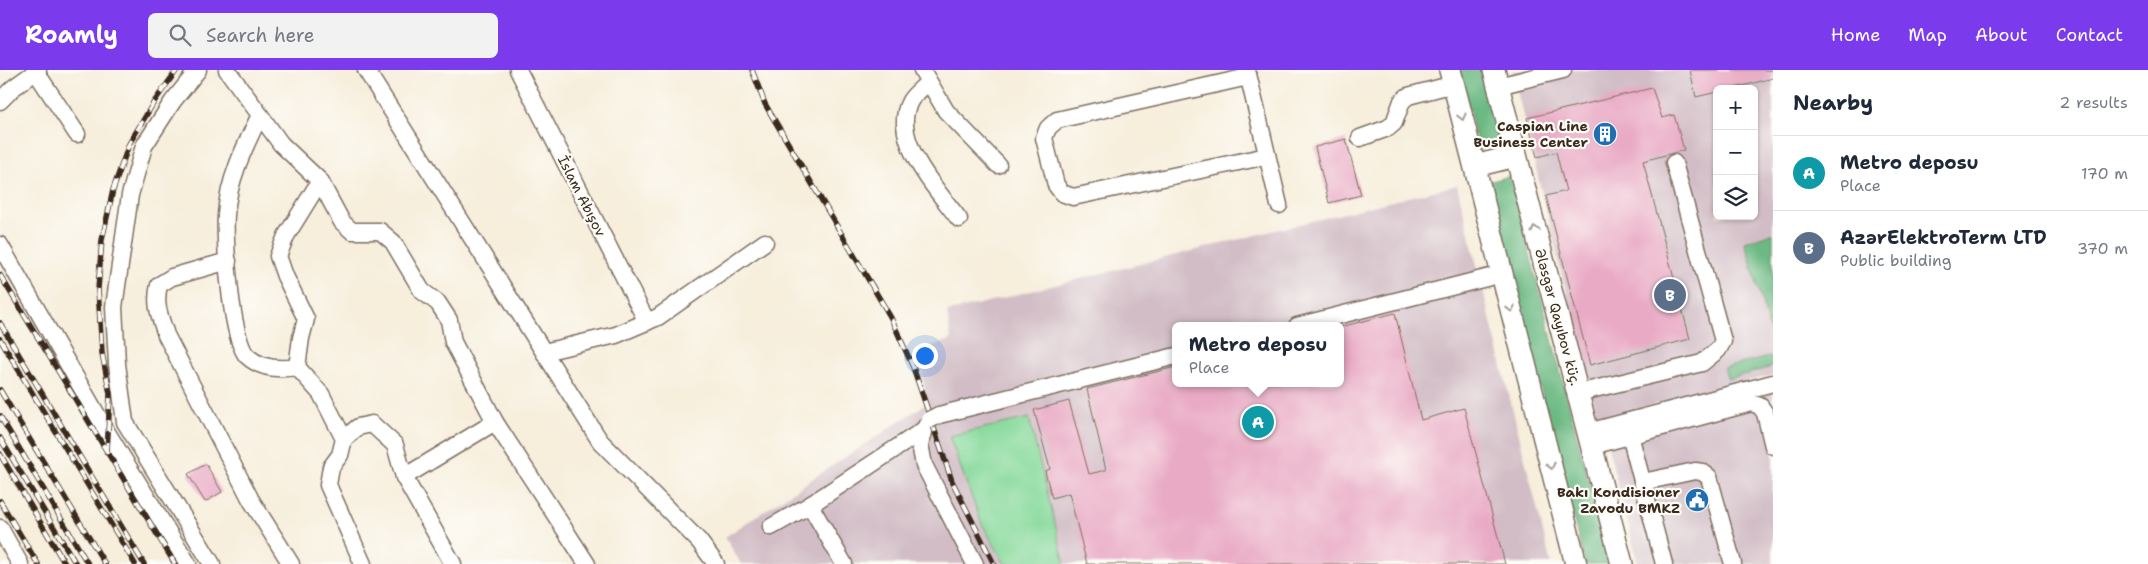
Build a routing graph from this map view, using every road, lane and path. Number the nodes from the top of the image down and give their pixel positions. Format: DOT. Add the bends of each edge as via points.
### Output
graph roads {
  1 [pos="198,70"];
  2 [pos="227,70"];
  3 [pos="366,70"];
  4 [pos="518,70"];
  5 [pos="1564,70"];
  6 [pos="37,71"];
  7 [pos="1247,73"];
  8 [pos="925,76"];
  9 [pos="1452,77"];
  10 [pos="1496,78"];
  11 [pos="0,101"];
  12 [pos="260,115"];
  13 [pos="76,134"];
  14 [pos="1360,138"];
  15 [pos="1267,156"];
  16 [pos="1515,156"];
  17 [pos="1674,163"];
  18 [pos="998,165"];
  19 [pos="1475,166"];
  20 [pos="320,181"];
  21 [pos="1279,204"];
  22 [pos="959,219"];
  23 [pos="765,242"];
  24 [pos="0,244"];
  25 [pos="228,262"];
  26 [pos="1502,274"];
  27 [pos="647,322"];
  28 [pos="1313,322"];
  29 [pos="544,352"];
  30 [pos="1172,357"];
  31 [pos="297,367"];
  32 [pos="1773,383"];
  33 [pos="1578,393"];
  34 [pos="125,422"];
  35 [pos="495,422"];
  36 [pos="930,422"];
  37 [pos="108,434"];
  38 [pos="1630,435"];
  39 [pos="344,439"];
  40 [pos="1590,439"];
  41 [pos="1773,446"];
  42 [pos="404,476"];
  43 [pos="1643,482"];
  44 [pos="810,505"];
  45 [pos="772,527"];
  46 [pos="0,528"];
  47 [pos="20,564"];
  48 [pos="188,564"];
  49 [pos="212,564"];
  50 [pos="291,564"];
  51 [pos="363,564"];
  52 [pos="453,564"];
  53 [pos="588,564"];
  54 [pos="716,564"];
  55 [pos="844,564"];
  56 [pos="975,564"];
  57 [pos="1576,564"];
  58 [pos="1622,564"];
  59 [pos="1664,564"];
  60 [pos="1733,564"];
  1 -- 34 [label="street" via="144,146 130,195 114,307"];
  2 -- 12 [label="street"];
  3 -- 29 [label="street"];
  4 -- 27 [label="street, İslam Abışov"];
  5 -- 10 [label="street"];
  6 -- 11 [label="street"];
  6 -- 13 [label="street"];
  7 -- 15 [label="street"];
  7 -- 15 [label="street" via="1057,120 1048,128 1044,138 1056,185 1062,193 1073,196"];
  8 -- 18 [label="street" via="946,111"];
  8 -- 22 [label="street" via="910,101 904,120 906,137 916,159"];
  9 -- 14 [label="street" via="1408,96 1402,101 1394,123"];
  9 -- 19 [label="main road, one-way"];
  10 -- 16 [label="main road, Ələsgər Qayıbov küç."];
  12 -- 20 [label="street" via="281,144"];
  12 -- 25 [label="street" via="235,169 226,214"];
  15 -- 21 [label="street"];
  16 -- 19 [label="main road"];
  33 -- 16 [label="main road, Ələsgər Qayıbov küç., one-way"];
  17 -- 33 [label="street" via="1723,341 1718,350 1702,363"];
  19 -- 26 [label="main road"];
  20 -- 31 [label="street" via="286,236 278,256 306,319"];
  20 -- 35 [label="street" via="342,222 352,230 380,231 392,242 422,291 438,303 449,320 453,342"];
  23 -- 27 [label="street"];
  24 -- 37 [label="street"];
  25 -- 31 [label="street" via="236,331 246,355 262,366 280,370"];
  25 -- 50 [label="street" via="172,278 160,285 156,298 159,315 166,335 251,500"];
  26 -- 28 [label="street"];
  26 -- 57 [label="main road, one-way"];
  27 -- 29 [label="street" via="616,335"];
  29 -- 54 [label="street" via="600,441 699,541"];
  30 -- 36 [label="street"];
  31 -- 39 [label="street" via="322,394"];
  32 -- 40 [label="street"];
  33 -- 40 [label="main road, Ələsgər Qayıbov küç."];
  34 -- 37 [label="street"];
  34 -- 49 [label="street"];
  35 -- 42 [label="street"];
  35 -- 53 [label="street"];
  36 -- 44 [label="street"];
  36 -- 56 [label="street" via="920,444 924,464"];
  37 -- 48 [label="street"];
  38 -- 40 [label="street"];
  38 -- 41 [label="street" via="1751,403 1760,406 1765,413"];
  38 -- 43 [label="street"];
  39 -- 42 [label="street" via="358,427 372,424 395,445"];
  39 -- 51 [label="street" via="340,455 331,467 328,486"];
  40 -- 58 [label="main road, Ələsgər Qayıbov küç."];
  42 -- 52 [label="street"];
  43 -- 59 [label="street"];
  43 -- 60 [label="street" via="1695,471 1709,478"];
  44 -- 45 [label="street"];
  44 -- 55 [label="street"];
  46 -- 47 [label="street"];
}
